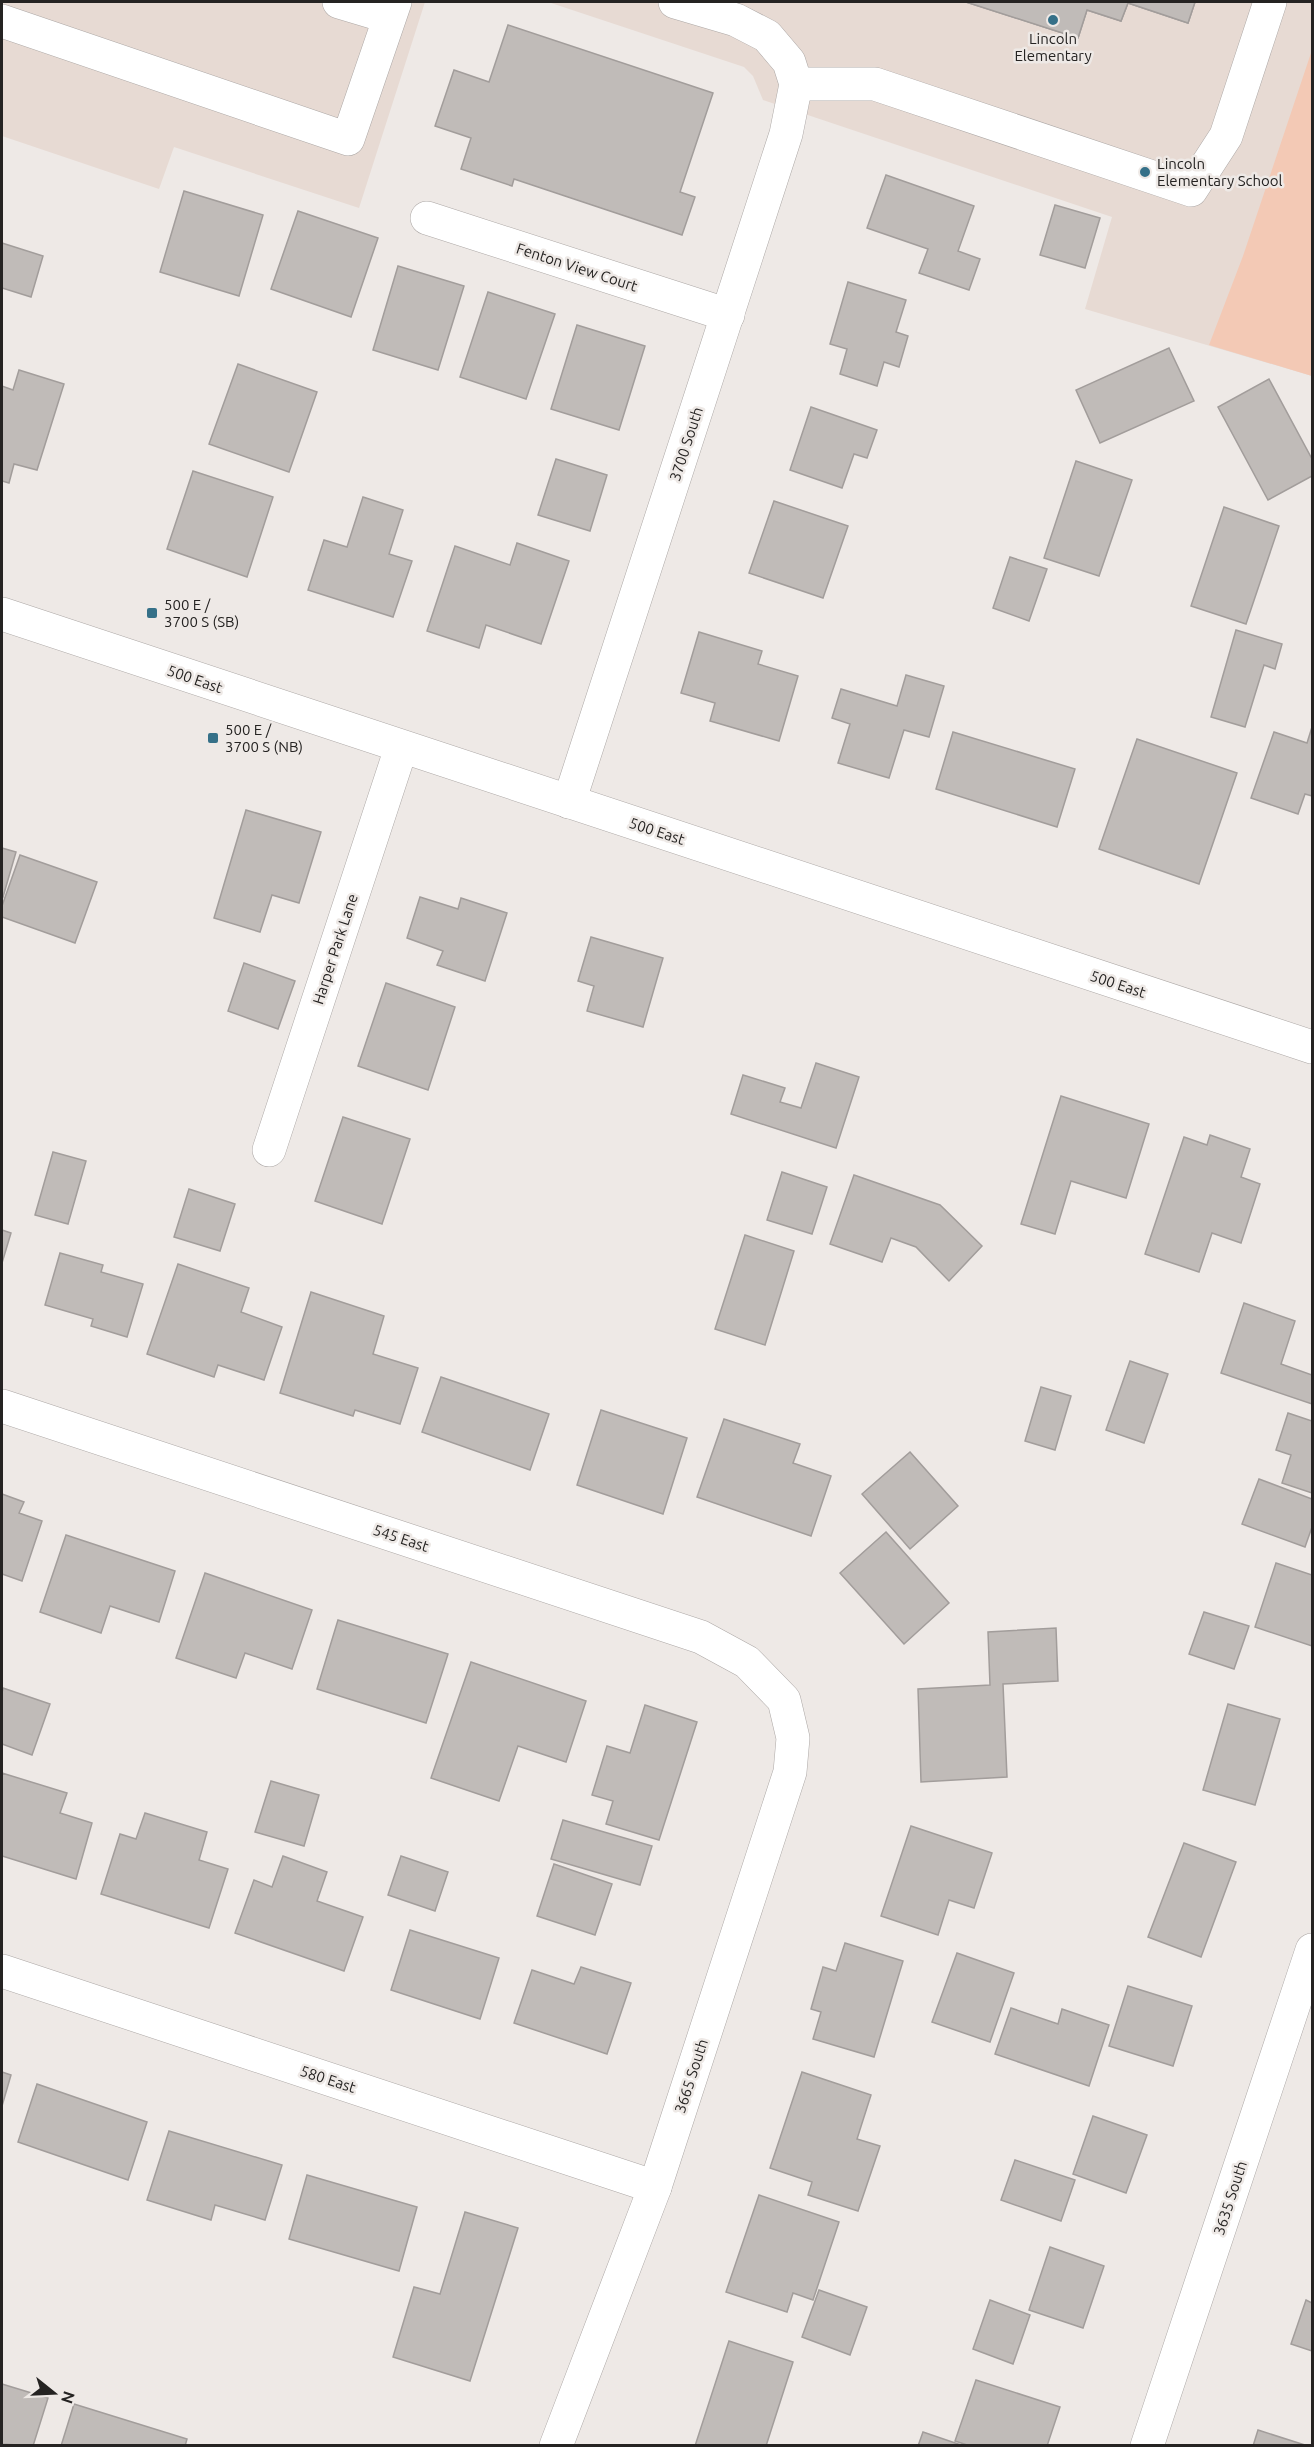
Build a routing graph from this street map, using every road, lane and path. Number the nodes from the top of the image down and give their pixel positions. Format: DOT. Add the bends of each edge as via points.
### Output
graph roads {
  1 [pos="339,2"];
  2 [pos="675,2"];
  3 [pos="1270,2"];
  4 [pos="392,9"];
  5 [pos="2,21"];
  6 [pos="796,84"];
  7 [pos="427,218"];
  8 [pos="728,315"];
  9 [pos="2,614"];
  10 [pos="401,748"];
  11 [pos="570,802"];
  12 [pos="1312,1047"];
  13 [pos="269,1149"];
  14 [pos="2,1407"];
  15 [pos="784,1700"];
  16 [pos="1312,1950"];
  17 [pos="2,1971"];
  18 [pos="655,2187"];
  19 [pos="556,2445"];
  20 [pos="1147,2445"];
  1 -- 4 [label="street"];
  2 -- 6 [label="street" via="736,20 767,36 789,62"];
  3 -- 6 [label="street" via="1226,136 1191,190 875,84"];
  4 -- 5 [label="street" via="348,139"];
  6 -- 8 [label="street, 3700 South" via="786,134"];
  7 -- 8 [label="street, Fenton View Court"];
  8 -- 11 [label="street, 3700 South"];
  9 -- 10 [label="street, 500 East"];
  10 -- 11 [label="street, 500 East"];
  10 -- 13 [label="street, Harper Park Lane"];
  11 -- 12 [label="street, 500 East"];
  14 -- 15 [label="street, 545 East" via="701,1637 747,1662"];
  15 -- 18 [label="street, 3665 South" via="793,1738 790,1772"];
  16 -- 20 [label="street, 3635 South"];
  17 -- 18 [label="street, 580 East"];
  18 -- 19 [label="street, 3665 South"];
}
